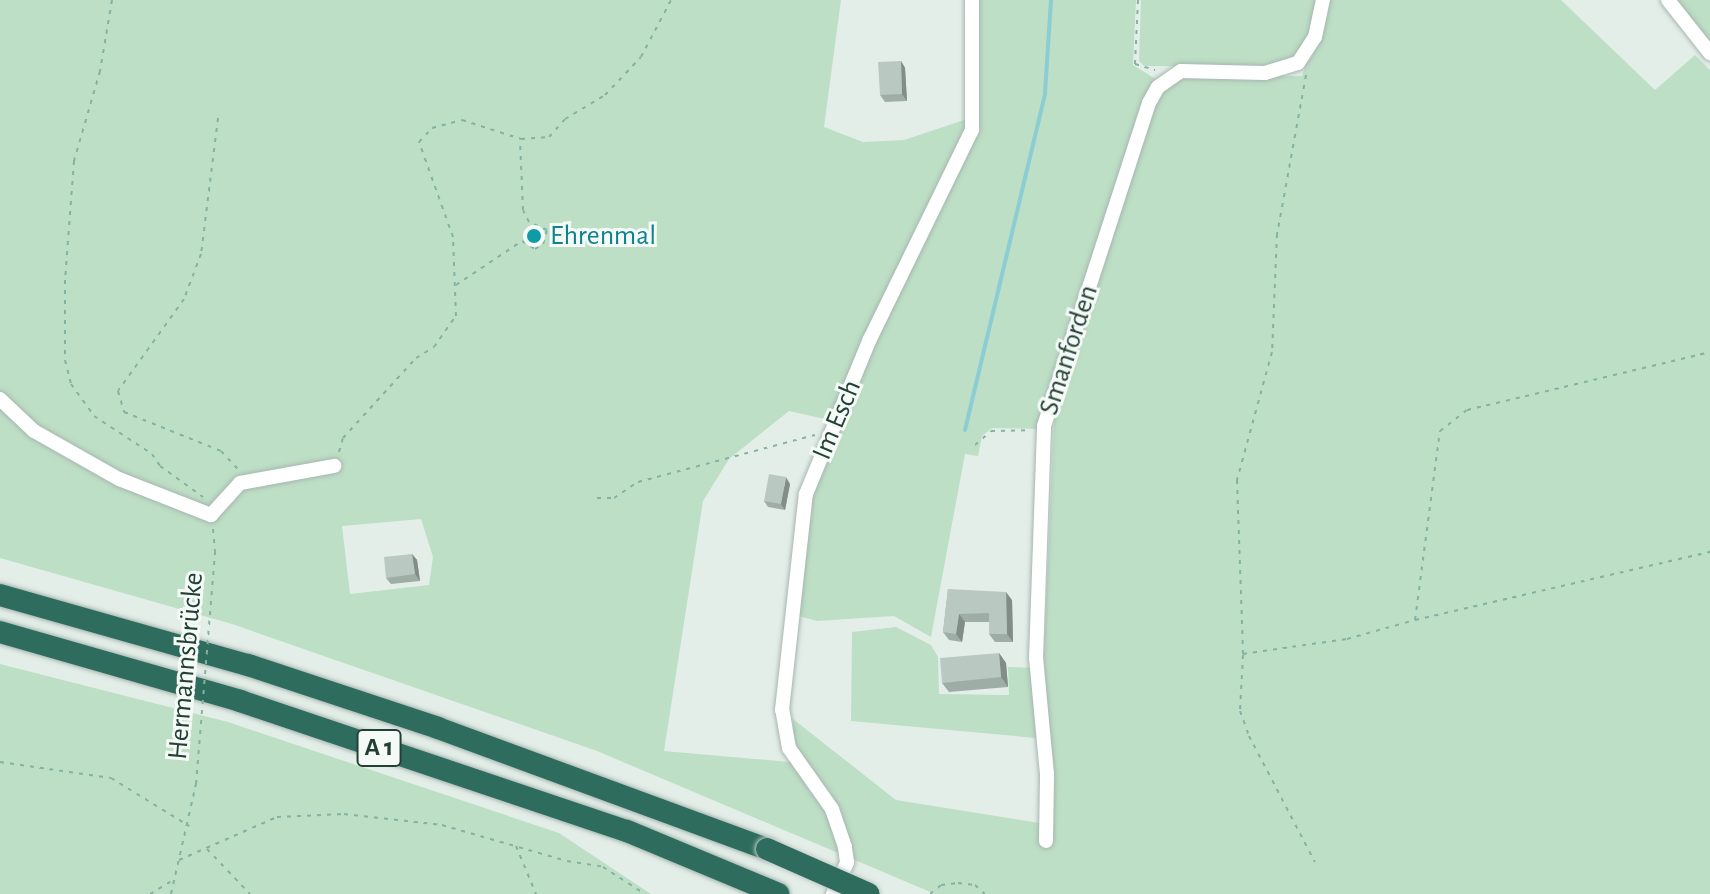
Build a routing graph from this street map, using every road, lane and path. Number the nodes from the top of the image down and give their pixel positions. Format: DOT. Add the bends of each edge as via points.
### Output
graph roads {
  1 [pos="112,0"];
  2 [pos="671,0"];
  3 [pos="972,0"];
  4 [pos="1138,0"];
  5 [pos="1323,0"];
  6 [pos="1668,0"];
  7 [pos="1710,53"];
  8 [pos="1298,63"];
  9 [pos="1169,76"];
  10 [pos="218,118"];
  11 [pos="521,139"];
  12 [pos="454,287"];
  13 [pos="1710,352"];
  14 [pos="0,399"];
  15 [pos="1043,431"];
  16 [pos="832,432"];
  17 [pos="975,445"];
  18 [pos="334,466"];
  19 [pos="245,481"];
  20 [pos="597,498"];
  21 [pos="211,515"];
  22 [pos="1710,552"];
  23 [pos="0,595"];
  24 [pos="1415,620"];
  25 [pos="0,632"];
  26 [pos="1243,654"];
  27 [pos="0,762"];
  28 [pos="189,826"];
  29 [pos="1046,841"];
  30 [pos="516,845"];
  31 [pos="207,849"];
  32 [pos="179,860"];
  33 [pos="1315,862"];
  34 [pos="173,881"];
  35 [pos="150,894"];
  36 [pos="171,894"];
  37 [pos="250,894"];
  38 [pos="536,894"];
  39 [pos="645,894"];
  40 [pos="778,894"];
  41 [pos="833,894"];
  42 [pos="869,894"];
  43 [pos="930,894"];
  44 [pos="985,894"];
  1 -- 21 [label="path" via="100,71 74,161 65,360 71,384 94,416 201,494"];
  2 -- 11 [label="path" via="641,57 605,95 565,119 549,137"];
  3 -- 16 [label="street, Im Esch" via="972,130 927,217"];
  4 -- 9 [label="path" via="1135,64"];
  5 -- 8 [label="street" via="1315,37"];
  6 -- 7 [label="street"];
  8 -- 9 [label="street" via="1265,73 1198,70"];
  8 -- 26 [label="path" via="1307,68 1277,234 1272,352 1237,480"];
  9 -- 15 [label="street, Smanforden" via="1149,103"];
  10 -- 19 [label="path" via="201,254 184,299 118,391 124,412 221,451"];
  11 -- 12 [label="path" via="523,210 529,222 547,230 543,244 535,249 522,241"];
  11 -- 12 [label="path" via="462,120 432,128 419,142 453,237"];
  12 -- 18 [label="path" via="456,316 450,329 343,438"];
  13 -- 24 [label="path" via="1467,410 1440,431"];
  14 -- 21 [label="street" via="34,431 119,479"];
  15 -- 17 [label="path" via="991,431"];
  15 -- 29 [label="street, Smanforden" via="1036,658 1047,774"];
  16 -- 20 [label="path" via="668,473 638,482 614,498"];
  16 -- 41 [label="street, Im Esch" via="806,494 782,710 789,748 832,809 845,847 847,862"];
  18 -- 19 [label="street"];
  19 -- 21 [label="street"];
  21 -- 28 [label="path, Hermannsbrücke, bridge" via="215,551"];
  22 -- 24 [label="path"];
  23 -- 42 [label="highway, A 1, bridge" via="248,665 438,728 767,849"];
  24 -- 26 [label="path" via="1347,639"];
  25 -- 40 [label="highway, A 1" via="240,701 627,831"];
  26 -- 33 [label="path" via="1239,688 1249,736"];
  27 -- 28 [label="path" via="111,778"];
  28 -- 32 [label="path, Hermannsbrücke"];
  30 -- 31 [label="path" via="442,825 298,813 277,817"];
  30 -- 38 [label="path"];
  30 -- 39 [label="path" via="603,867"];
  31 -- 32 [label="path"];
  31 -- 37 [label="path"];
  32 -- 34 [label="path, Hermannsbrücke"];
  34 -- 35 [label="path"];
  34 -- 36 [label="path, Hermannsbrücke"];
  43 -- 44 [label="path" via="941,885 958,883 975,885"];
}
